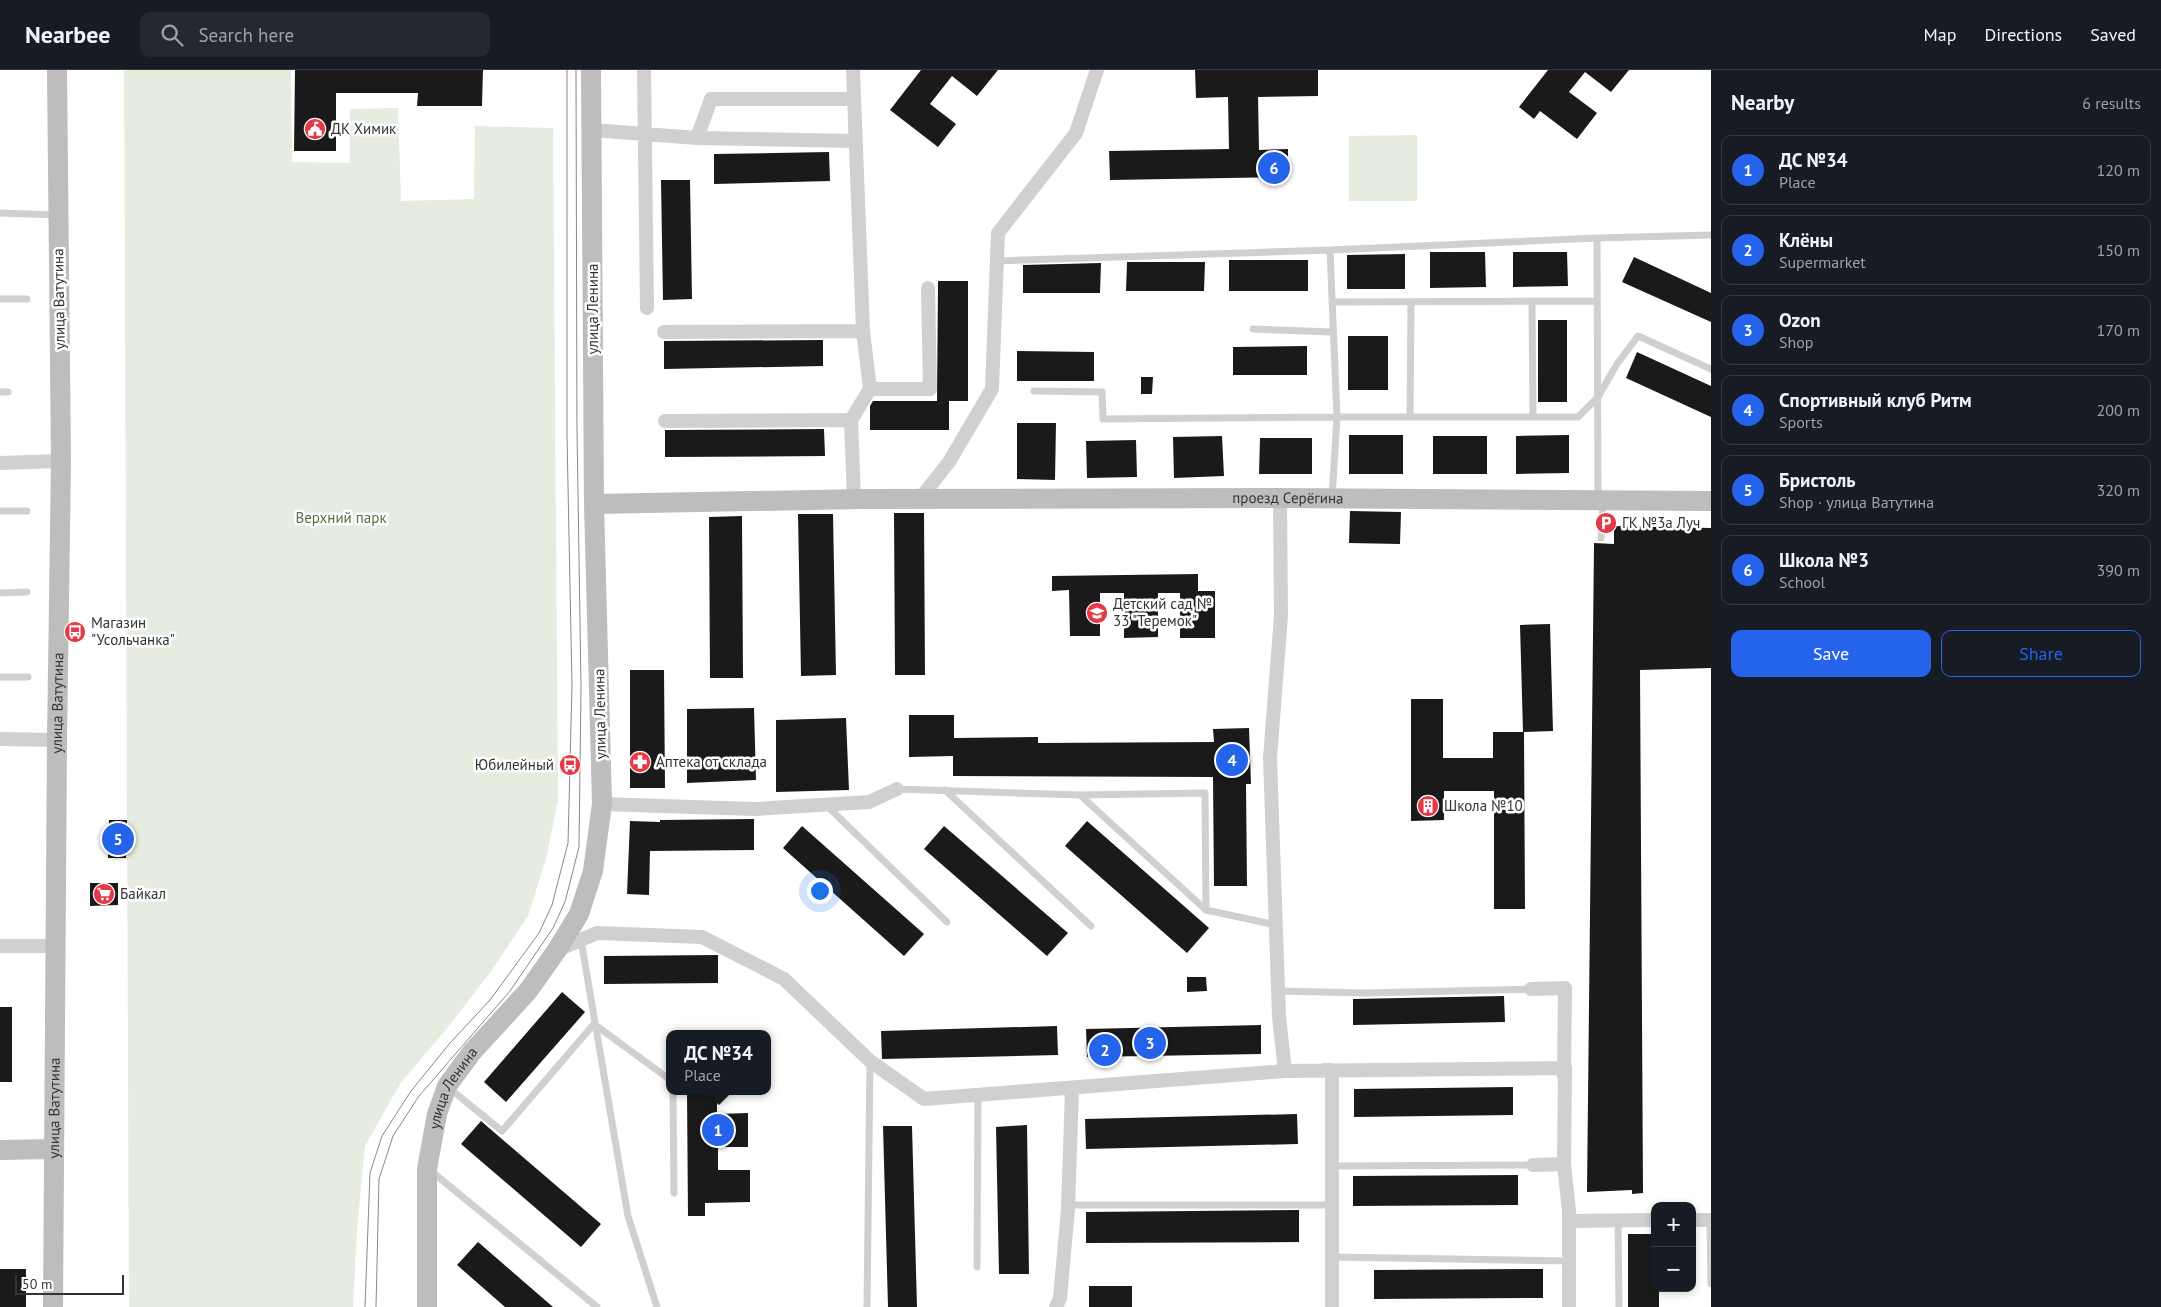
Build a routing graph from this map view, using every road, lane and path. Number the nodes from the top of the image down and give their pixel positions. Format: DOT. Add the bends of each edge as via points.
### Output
graph roads {
  1 [pos="57,70"];
  2 [pos="591,70"];
  3 [pos="644,70"];
  4 [pos="853,70"];
  5 [pos="1097,70"];
  6 [pos="854,99"];
  7 [pos="592,130"];
  8 [pos="643,134"];
  9 [pos="697,138"];
  10 [pos="854,141"];
  11 [pos="0,213"];
  12 [pos="58,215"];
  13 [pos="1711,235"];
  14 [pos="1597,238"];
  15 [pos="1330,250"];
  16 [pos="996,261"];
  17 [pos="928,288"];
  18 [pos="0,299"];
  19 [pos="27,299"];
  20 [pos="1532,301"];
  21 [pos="1597,301"];
  22 [pos="1332,302"];
  23 [pos="1411,302"];
  24 [pos="647,308"];
  25 [pos="1253,329"];
  26 [pos="863,331"];
  27 [pos="664,332"];
  28 [pos="1333,332"];
  29 [pos="1711,369"];
  30 [pos="870,389"];
  31 [pos="1034,391"];
  32 [pos="1598,397"];
  33 [pos="1337,417"];
  34 [pos="1410,417"];
  35 [pos="1533,417"];
  36 [pos="851,420"];
  37 [pos="665,421"];
  38 [pos="61,461"];
  39 [pos="0,463"];
  40 [pos="1280,498"];
  41 [pos="1331,498"];
  42 [pos="859,499"];
  43 [pos="919,500"];
  44 [pos="1600,500"];
  45 [pos="1711,501"];
  46 [pos="594,504"];
  47 [pos="0,511"];
  48 [pos="27,511"];
  49 [pos="1601,538"];
  50 [pos="0,592"];
  51 [pos="27,592"];
  52 [pos="0,677"];
  53 [pos="28,677"];
  54 [pos="0,740"];
  55 [pos="57,740"];
  56 [pos="897,789"];
  57 [pos="945,790"];
  58 [pos="1080,795"];
  59 [pos="602,804"];
  60 [pos="826,805"];
  61 [pos="1206,910"];
  62 [pos="947,922"];
  63 [pos="1276,925"];
  64 [pos="1092,926"];
  65 [pos="580,940"];
  66 [pos="0,946"];
  67 [pos="55,946"];
  68 [pos="557,950"];
  69 [pos="1278,991"];
  70 [pos="594,1024"];
  71 [pos="870,1061"];
  72 [pos="1564,1068"];
  73 [pos="1332,1070"];
  74 [pos="1285,1071"];
  75 [pos="666,1077"];
  76 [pos="447,1086"];
  77 [pos="1072,1089"];
  78 [pos="674,1095"];
  79 [pos="978,1096"];
  80 [pos="54,1149"];
  81 [pos="0,1150"];
  82 [pos="1564,1164"];
  83 [pos="1333,1166"];
  84 [pos="427,1169"];
  85 [pos="674,1193"];
  86 [pos="1068,1205"];
  87 [pos="1334,1205"];
  88 [pos="1618,1220"];
  89 [pos="1651,1220"];
  90 [pos="1696,1220"];
  91 [pos="1710,1220"];
  92 [pos="1570,1221"];
  93 [pos="1333,1257"];
  94 [pos="1570,1261"];
  95 [pos="977,1267"];
  96 [pos="1711,1284"];
  97 [pos="53,1307"];
  98 [pos="427,1307"];
  99 [pos="597,1307"];
  100 [pos="658,1307"];
  101 [pos="868,1307"];
  102 [pos="1056,1307"];
  103 [pos="1332,1307"];
  104 [pos="1569,1307"];
  105 [pos="1619,1307"];
  1 -- 12 [label="street, улица Ватутина"];
  2 -- 7 [label="street, улица Ленина"];
  3 -- 8 [label="street"];
  4 -- 6 [label="street"];
  5 -- 16 [label="street" via="1076,133 998,233"];
  6 -- 9 [label="street" via="711,99"];
  6 -- 10 [label="street"];
  7 -- 8 [label="street"];
  7 -- 46 [label="street, улица Ленина"];
  8 -- 9 [label="street"];
  8 -- 24 [label="street"];
  9 -- 10 [label="street"];
  10 -- 26 [label="street"];
  11 -- 12 [label="lane"];
  12 -- 38 [label="street, улица Ватутина"];
  13 -- 14 [label="lane"];
  14 -- 15 [label="lane"];
  14 -- 21 [label="lane"];
  15 -- 16 [label="lane"];
  15 -- 22 [label="lane"];
  16 -- 43 [label="street" via="992,389 949,462"];
  17 -- 30 [label="street" via="930,389"];
  18 -- 19 [label="lane"];
  20 -- 21 [label="lane"];
  20 -- 23 [label="lane"];
  20 -- 35 [label="lane"];
  21 -- 32 [label="lane"];
  22 -- 23 [label="lane"];
  22 -- 28 [label="lane"];
  23 -- 34 [label="lane"];
  25 -- 28 [label="lane"];
  26 -- 27 [label="street"];
  26 -- 30 [label="street"];
  28 -- 33 [label="lane"];
  29 -- 32 [label="lane" via="1638,336"];
  30 -- 36 [label="street"];
  31 -- 33 [label="lane" via="1102,392 1103,418"];
  32 -- 35 [label="lane" via="1578,417"];
  32 -- 44 [label="lane"];
  33 -- 34 [label="lane"];
  33 -- 41 [label="lane"];
  34 -- 35 [label="lane"];
  36 -- 37 [label="street"];
  36 -- 42 [label="street"];
  38 -- 39 [label="street"];
  38 -- 55 [label="street, улица Ватутина"];
  40 -- 41 [label="street, проезд Серёгина"];
  40 -- 43 [label="street, проезд Серёгина"];
  40 -- 63 [label="street" via="1281,616 1270,758"];
  41 -- 44 [label="street, проезд Серёгина"];
  42 -- 43 [label="street, проезд Серёгина"];
  42 -- 46 [label="street, проезд Серёгина"];
  44 -- 45 [label="street, проезд Серёгина"];
  44 -- 49 [label="lane"];
  46 -- 59 [label="street, улица Ленина"];
  47 -- 48 [label="lane"];
  50 -- 51 [label="lane"];
  52 -- 53 [label="lane"];
  54 -- 55 [label="street"];
  55 -- 67 [label="street, улица Ватутина"];
  56 -- 57 [label="lane"];
  56 -- 60 [label="street" via="869,802"];
  57 -- 58 [label="lane"];
  57 -- 64 [label="lane"];
  58 -- 61 [label="lane"];
  58 -- 61 [label="lane" via="1205,793"];
  59 -- 60 [label="street" via="754,810"];
  59 -- 68 [label="street, улица Ленина" via="593,871 579,914"];
  60 -- 62 [label="lane"];
  61 -- 63 [label="lane"];
  63 -- 69 [label="street"];
  65 -- 68 [label="street"];
  65 -- 70 [label="lane"];
  65 -- 71 [label="street" via="597,933 702,937 784,978"];
  66 -- 67 [label="street"];
  67 -- 80 [label="street, улица Ватутина"];
  68 -- 76 [label="street, улица Ленина" via="528,991 472,1052"];
  69 -- 72 [label="lane" via="1366,993 1565,988"];
  69 -- 74 [label="street"];
  70 -- 75 [label="lane"];
  70 -- 76 [label="lane" via="502,1131"];
  70 -- 100 [label="lane" via="628,1216"];
  71 -- 79 [label="street" via="924,1100"];
  71 -- 101 [label="lane"];
  72 -- 73 [label="street"];
  72 -- 82 [label="street"];
  73 -- 74 [label="street"];
  73 -- 83 [label="lane"];
  73 -- 103 [label="street"];
  74 -- 77 [label="street"];
  76 -- 84 [label="street, улица Ленина" via="437,1114"];
  77 -- 79 [label="street"];
  77 -- 86 [label="street"];
  78 -- 85 [label="lane"];
  79 -- 95 [label="lane"];
  80 -- 81 [label="street"];
  80 -- 97 [label="street, улица Ватутина"];
  82 -- 83 [label="lane"];
  82 -- 92 [label="street"];
  83 -- 87 [label="lane"];
  84 -- 98 [label="street, улица Ленина"];
  84 -- 99 [label="lane"];
  86 -- 87 [label="lane"];
  86 -- 102 [label="street" via="1060,1298"];
  87 -- 93 [label="lane"];
  88 -- 89 [label="street"];
  88 -- 92 [label="street"];
  88 -- 105 [label="lane"];
  90 -- 91 [label="street"];
  91 -- 96 [label="lane"];
  92 -- 94 [label="lane"];
  92 -- 104 [label="street"];
  93 -- 94 [label="lane"];
  93 -- 103 [label="lane"];
  94 -- 104 [label="lane"];
}
